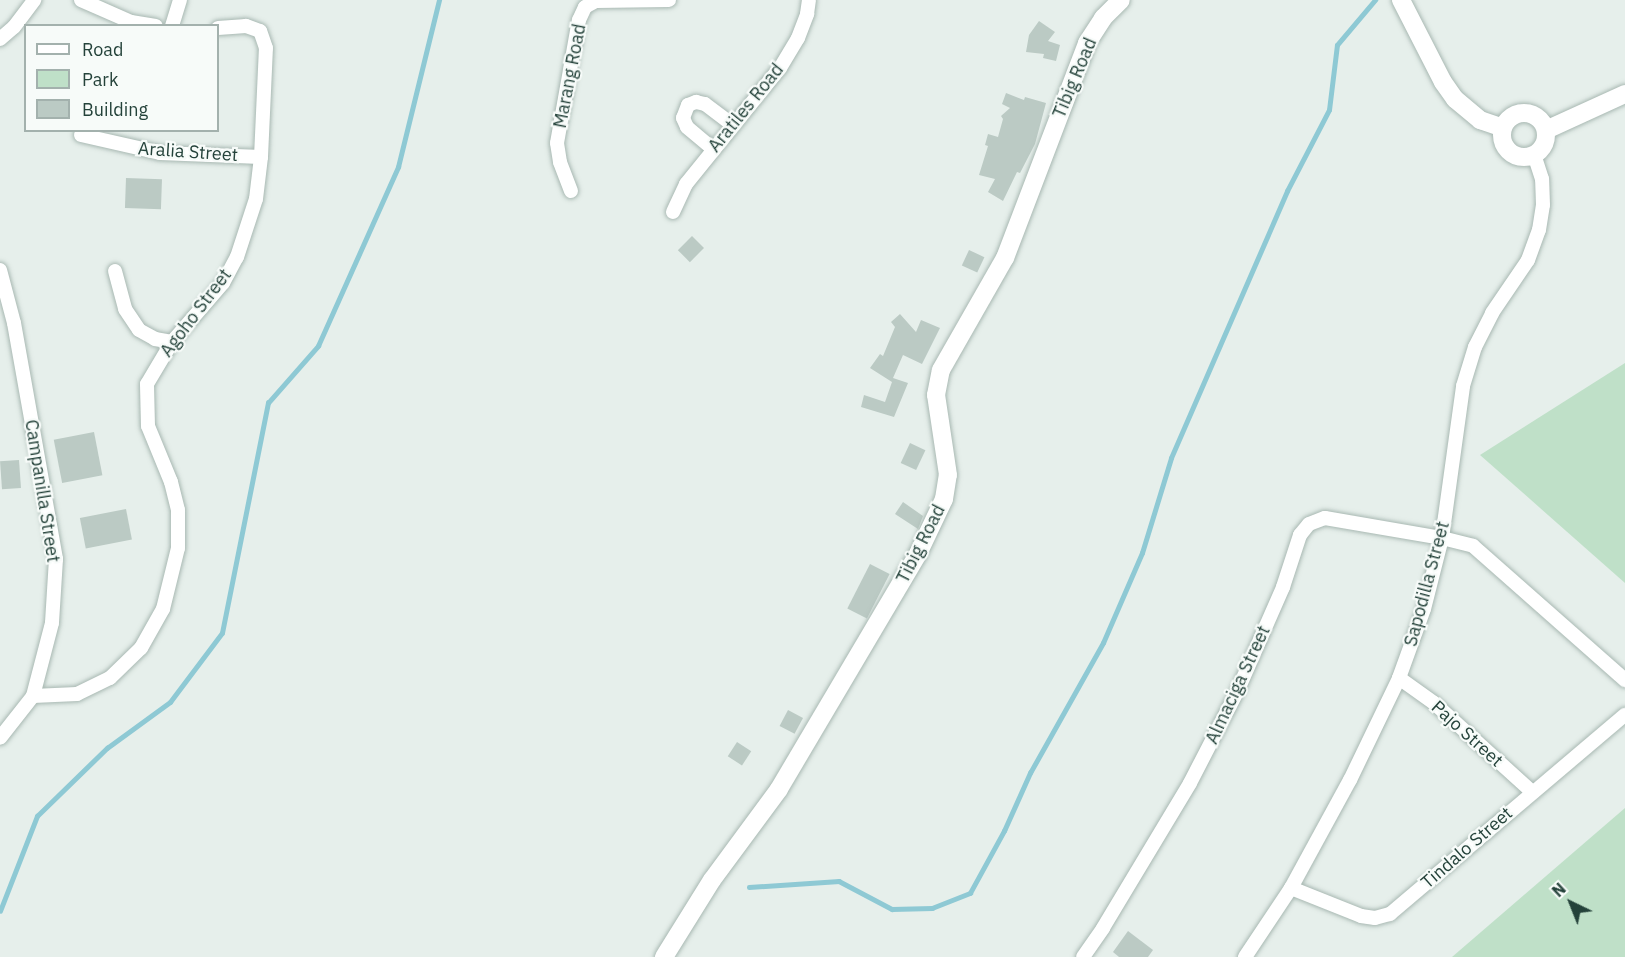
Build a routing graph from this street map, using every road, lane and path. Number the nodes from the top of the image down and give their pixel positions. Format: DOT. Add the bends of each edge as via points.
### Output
graph roads {
  1 [pos="34,0"];
  2 [pos="81,0"];
  3 [pos="180,0"];
  4 [pos="669,0"];
  5 [pos="808,0"];
  6 [pos="1121,0"];
  7 [pos="1401,0"];
  8 [pos="144,24"];
  9 [pos="173,24"];
  10 [pos="219,28"];
  11 [pos="0,39"];
  12 [pos="1625,94"];
  13 [pos="733,126"];
  14 [pos="1503,128"];
  15 [pos="1546,130"];
  16 [pos="81,135"];
  17 [pos="713,149"];
  18 [pos="1534,155"];
  19 [pos="261,157"];
  20 [pos="571,191"];
  21 [pos="673,212"];
  22 [pos="0,270"];
  23 [pos="115,271"];
  24 [pos="7,325"];
  25 [pos="172,342"];
  26 [pos="1442,538"];
  27 [pos="1399,678"];
  28 [pos="1625,680"];
  29 [pos="33,696"];
  30 [pos="1625,715"];
  31 [pos="0,738"];
  32 [pos="1532,792"];
  33 [pos="1291,888"];
  34 [pos="664,957"];
  35 [pos="1083,957"];
  36 [pos="1245,957"];
  1 -- 11 [label="street"];
  2 -- 8 [label="street"];
  3 -- 9 [label="street"];
  4 -- 20 [label="street, Marang Road" via="596,2 585,7 579,20 557,143"];
  5 -- 13 [label="street, Aratiles Road" via="798,38 780,68"];
  6 -- 34 [label="main road, Tibig Road" via="1087,43 1005,258 941,370 936,395 948,474 944,499 918,555 779,789 712,880"];
  7 -- 14 [label="main road" via="1443,82 1466,111"];
  10 -- 19 [label="street, Agoho Street" via="246,26 260,31 266,48"];
  12 -- 15 [label="main road"];
  13 -- 17 [label="street, Aratiles Road"];
  13 -- 17 [label="street" via="705,104 688,105 682,118 687,127"];
  14 -- 15 [label="main road" via="1512,117 1525,113 1538,118"];
  14 -- 18 [label="main road" via="1507,150 1519,157"];
  15 -- 18 [label="main road" via="1544,145"];
  16 -- 19 [label="street, Aralia Street" via="160,153"];
  17 -- 21 [label="street, Aratiles Road" via="686,184"];
  18 -- 26 [label="street, Sapodilla Street" via="1542,179 1539,230 1528,260 1492,314 1463,386"];
  19 -- 25 [label="street, Agoho Street" via="256,199 237,257 223,283"];
  22 -- 24 [label="street, Campanilla Street"];
  23 -- 25 [label="street" via="125,309 139,330"];
  24 -- 29 [label="street, Campanilla Street" via="56,559 52,623"];
  25 -- 29 [label="street, Agoho Street" via="147,384 147,426 171,482 178,510 178,548 163,609 141,648 110,678 77,694"];
  26 -- 27 [label="street, Sapodilla Street" via="1424,609"];
  26 -- 28 [label="street, Almaciga Street" via="1473,546"];
  26 -- 35 [label="street, Almaciga Street" via="1325,518 1309,524 1300,535 1283,587 1238,692 1195,773"];
  27 -- 32 [label="street, Pajo Street" via="1434,704"];
  27 -- 33 [label="street, Sapodilla Street" via="1350,780"];
  29 -- 31 [label="street, Campanilla Street"];
  30 -- 32 [label="street, Tindalo Street"];
  32 -- 33 [label="street, Tindalo Street" via="1390,914 1361,916"];
  33 -- 36 [label="street, Sapodilla Street"];
}
